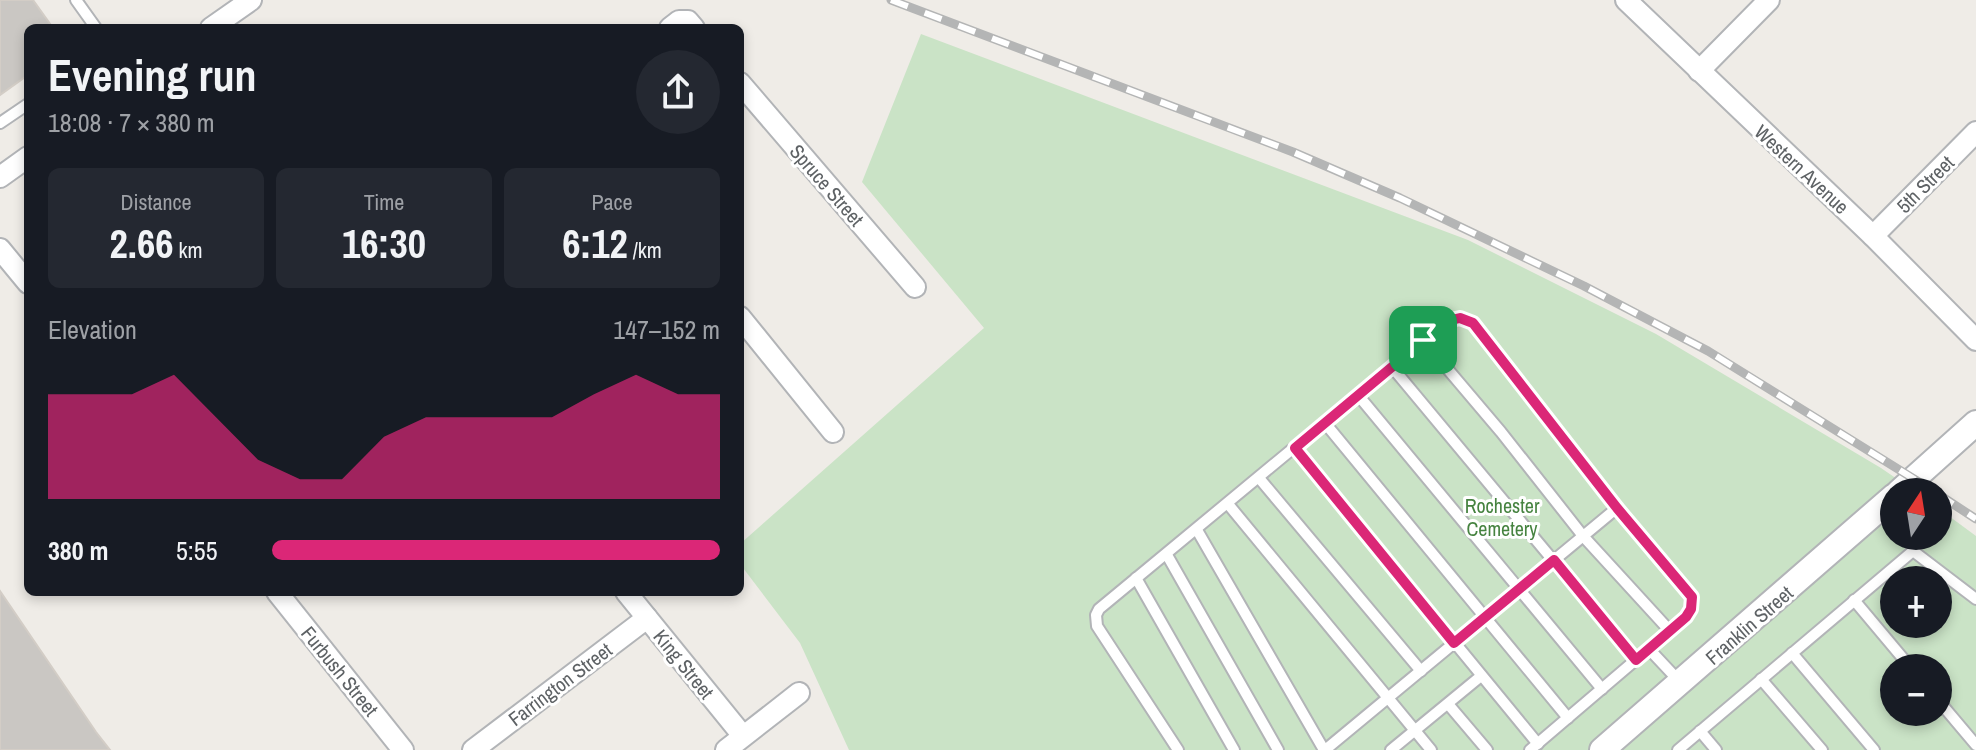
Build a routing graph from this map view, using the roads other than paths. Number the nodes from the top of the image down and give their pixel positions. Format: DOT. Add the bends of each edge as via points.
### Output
graph roads {
  1 [pos="76,0"];
  2 [pos="251,0"];
  3 [pos="1626,0"];
  4 [pos="1769,0"];
  5 [pos="93,24"];
  6 [pos="217,24"];
  7 [pos="1699,71"];
  8 [pos="744,88"];
  9 [pos="24,107"];
  10 [pos="0,123"];
  11 [pos="1976,132"];
  12 [pos="24,160"];
  13 [pos="0,177"];
  14 [pos="1873,236"];
  15 [pos="0,249"];
  16 [pos="24,278"];
  17 [pos="915,287"];
  18 [pos="744,322"];
  19 [pos="1423,340"];
  20 [pos="1976,340"];
  21 [pos="1392,367"];
  22 [pos="1358,395"];
  23 [pos="1325,423"];
  24 [pos="1976,423"];
  25 [pos="833,432"];
  26 [pos="1295,448"];
  27 [pos="1259,478"];
  28 [pos="1915,478"];
  29 [pos="1228,504"];
  30 [pos="1617,508"];
  31 [pos="1880,508"];
  32 [pos="1197,530"];
  33 [pos="1583,536"];
  34 [pos="1167,555"];
  35 [pos="1554,560"];
  36 [pos="1136,578"];
  37 [pos="1519,589"];
  38 [pos="280,596"];
  39 [pos="629,596"];
  40 [pos="1976,599"];
  41 [pos="1854,600"];
  42 [pos="1485,617"];
  43 [pos="647,618"];
  44 [pos="1670,631"];
  45 [pos="1454,643"];
  46 [pos="1649,649"];
  47 [pos="1792,653"];
  48 [pos="1899,654"];
  49 [pos="1636,660"];
  50 [pos="1421,671"];
  51 [pos="1481,676"];
  52 [pos="1761,679"];
  53 [pos="1681,683"];
  54 [pos="1602,689"];
  55 [pos="799,693"];
  56 [pos="1388,697"];
  57 [pos="1448,704"];
  58 [pos="1952,717"];
  59 [pos="1568,718"];
  60 [pos="1416,731"];
  61 [pos="1700,731"];
  62 [pos="743,736"];
  63 [pos="1976,745"];
  64 [pos="1534,747"];
  65 [pos="1429,749"];
  66 [pos="403,750"];
  67 [pos="473,750"];
  68 [pos="726,750"];
  69 [pos="1178,750"];
  70 [pos="1234,750"];
  71 [pos="1278,750"];
  72 [pos="1324,750"];
  73 [pos="1391,750"];
  74 [pos="1487,750"];
  75 [pos="1602,750"];
  76 [pos="1678,750"];
  77 [pos="1716,750"];
  78 [pos="1822,750"];
  79 [pos="1874,750"];
  1 -- 5 [label="lane"];
  2 -- 6 [label="street"];
  3 -- 7 [label="street, Western Avenue"];
  4 -- 7 [label="street"];
  7 -- 14 [label="street, Western Avenue"];
  8 -- 17 [label="street, Spruce Street"];
  9 -- 10 [label="lane"];
  11 -- 14 [label="street, 5th Street"];
  12 -- 13 [label="street"];
  14 -- 20 [label="street, Western Avenue"];
  15 -- 16 [label="street"];
  18 -- 25 [label="street"];
  19 -- 21 [label="lane"];
  19 -- 30 [label="lane" via="1447,321 1473,323"];
  19 -- 33 [label="lane"];
  21 -- 22 [label="lane"];
  21 -- 35 [label="lane"];
  22 -- 23 [label="lane"];
  22 -- 37 [label="lane"];
  23 -- 26 [label="lane"];
  23 -- 42 [label="lane"];
  24 -- 28 [label="street"];
  26 -- 27 [label="lane"];
  26 -- 45 [label="lane"];
  27 -- 29 [label="lane"];
  27 -- 50 [label="lane"];
  29 -- 32 [label="lane"];
  29 -- 56 [label="lane"];
  30 -- 33 [label="lane"];
  30 -- 44 [label="lane" via="1692,597 1686,617"];
  31 -- 53 [label="street, Franklin Street"];
  32 -- 34 [label="lane"];
  32 -- 72 [label="lane"];
  33 -- 35 [label="lane"];
  33 -- 44 [label="lane"];
  34 -- 36 [label="lane"];
  34 -- 71 [label="lane"];
  35 -- 37 [label="lane"];
  35 -- 49 [label="lane"];
  36 -- 69 [label="lane" via="1099,609 1097,626"];
  36 -- 70 [label="lane"];
  37 -- 42 [label="lane"];
  37 -- 54 [label="lane"];
  38 -- 66 [label="street, Furbush Street"];
  39 -- 43 [label="street, King Street"];
  40 -- 41 [label="lane" via="1913,551"];
  41 -- 47 [label="lane"];
  41 -- 48 [label="lane"];
  42 -- 45 [label="lane"];
  42 -- 59 [label="lane"];
  43 -- 62 [label="street, King Street"];
  43 -- 67 [label="street, Farrington Street"];
  44 -- 46 [label="lane"];
  45 -- 50 [label="lane"];
  45 -- 51 [label="lane"];
  46 -- 49 [label="lane"];
  46 -- 53 [label="lane"];
  47 -- 52 [label="lane"];
  47 -- 79 [label="lane"];
  49 -- 54 [label="lane"];
  50 -- 56 [label="lane"];
  51 -- 57 [label="lane"];
  51 -- 64 [label="lane"];
  52 -- 61 [label="lane"];
  52 -- 78 [label="lane"];
  53 -- 75 [label="street, Franklin Street"];
  54 -- 59 [label="lane"];
  55 -- 62 [label="street"];
  56 -- 60 [label="lane"];
  56 -- 72 [label="lane"];
  57 -- 60 [label="lane"];
  57 -- 74 [label="lane"];
  58 -- 63 [label="lane"];
  59 -- 64 [label="lane"];
  60 -- 65 [label="lane"];
  60 -- 73 [label="lane"];
  61 -- 76 [label="lane"];
  61 -- 77 [label="lane"];
  62 -- 68 [label="street"];
}
